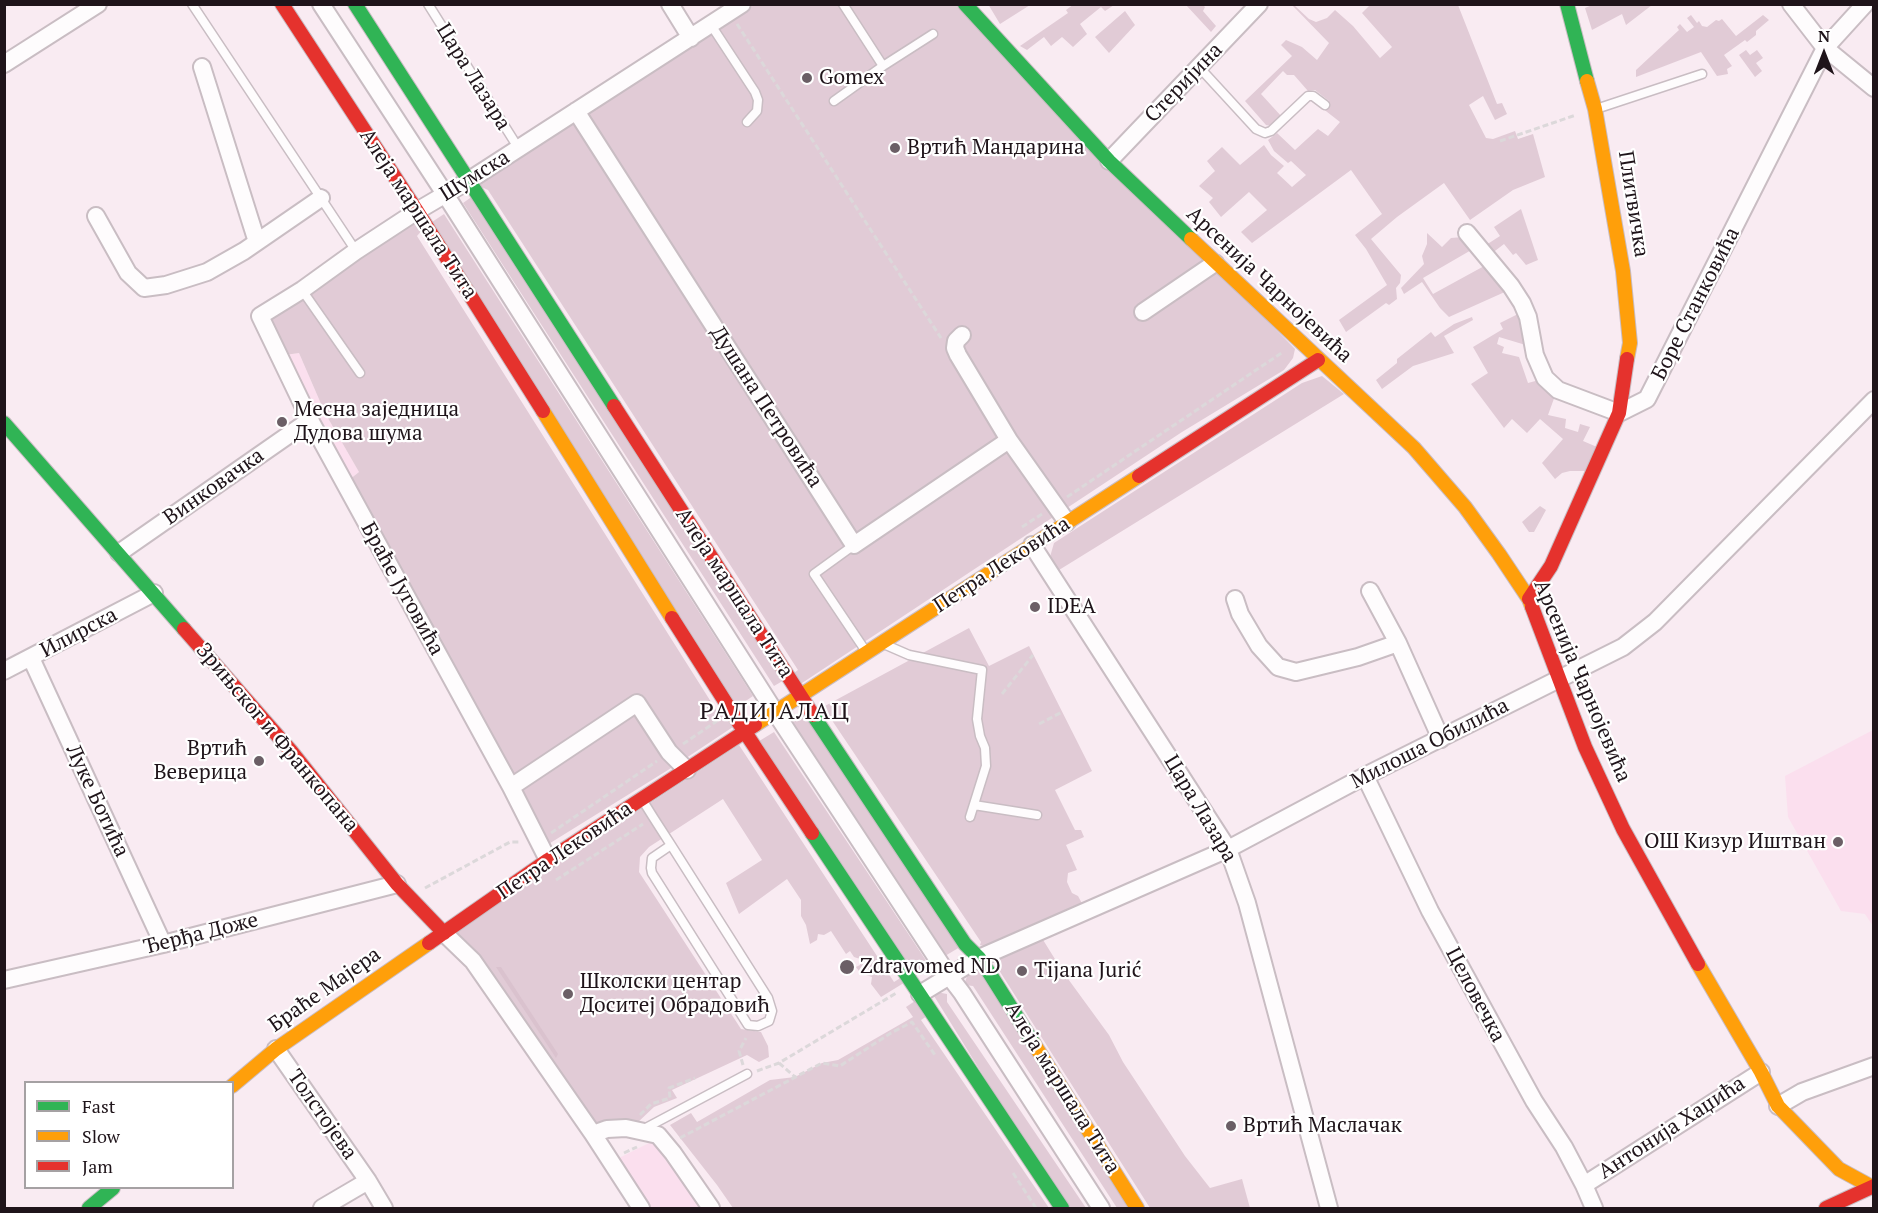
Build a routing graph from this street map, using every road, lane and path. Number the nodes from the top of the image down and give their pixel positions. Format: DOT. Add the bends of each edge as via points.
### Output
graph roads {
  1 [pos="98,4"];
  2 [pos="192,4"];
  3 [pos="282,4"];
  4 [pos="321,4"];
  5 [pos="355,4"];
  6 [pos="428,4"];
  7 [pos="670,4"];
  8 [pos="843,4"];
  9 [pos="965,4"];
  10 [pos="1259,4"];
  11 [pos="1567,4"];
  12 [pos="1791,4"];
  13 [pos="1865,4"];
  14 [pos="736,9"];
  15 [pos="711,25"];
  16 [pos="933,33"];
  17 [pos="691,38"];
  18 [pos="1825,48"];
  19 [pos="4,64"];
  20 [pos="883,66"];
  21 [pos="202,67"];
  22 [pos="1199,67"];
  23 [pos="1702,74"];
  24 [pos="1874,88"];
  25 [pos="834,101"];
  26 [pos="1325,105"];
  27 [pos="1595,109"];
  28 [pos="576,111"];
  29 [pos="747,122"];
  30 [pos="1500,141"];
  31 [pos="519,149"];
  32 [pos="1109,162"];
  33 [pos="468,181"];
  34 [pos="445,194"];
  35 [pos="321,198"];
  36 [pos="417,211"];
  37 [pos="96,216"];
  38 [pos="1467,233"];
  39 [pos="256,242"];
  40 [pos="356,251"];
  41 [pos="1215,263"];
  42 [pos="302,290"];
  43 [pos="1143,312"];
  44 [pos="260,316"];
  45 [pos="959,342"];
  46 [pos="1318,360"];
  47 [pos="360,373"];
  48 [pos="1874,400"];
  49 [pos="1618,413"];
  50 [pos="310,420"];
  51 [pos="4,423"];
  52 [pos="1009,440"];
  53 [pos="1066,522"];
  54 [pos="854,545"];
  55 [pos="1032,545"];
  56 [pos="119,553"];
  57 [pos="1370,591"];
  58 [pos="154,593"];
  59 [pos="1235,599"];
  60 [pos="1529,599"];
  61 [pos="1398,643"];
  62 [pos="883,644"];
  63 [pos="867,654"];
  64 [pos="1033,655"];
  65 [pos="31,658"];
  66 [pos="4,671"];
  67 [pos="1559,679"];
  68 [pos="1002,694"];
  69 [pos="801,696"];
  70 [pos="775,712"];
  71 [pos="1062,712"];
  72 [pos="733,714"];
  73 [pos="1039,724"];
  74 [pos="745,732"];
  75 [pos="1441,739"];
  76 [pos="669,752"];
  77 [pos="687,770"];
  78 [pos="1365,776"];
  79 [pos="511,788"];
  80 [pos="642,799"];
  81 [pos="974,805"];
  82 [pos="1037,815"];
  83 [pos="970,817"];
  84 [pos="540,842"];
  85 [pos="671,845"];
  86 [pos="1228,849"];
  87 [pos="548,860"];
  88 [pos="397,884"];
  89 [pos="424,889"];
  90 [pos="444,933"];
  91 [pos="163,944"];
  92 [pos="979,958"];
  93 [pos="949,977"];
  94 [pos="4,980"];
  95 [pos="920,994"];
  96 [pos="890,996"];
  97 [pos="753,1026"];
  98 [pos="276,1049"];
  99 [pos="936,1057"];
  100 [pos="779,1063"];
  101 [pos="1874,1066"];
  102 [pos="1761,1072"];
  103 [pos="747,1074"];
  104 [pos="795,1077"];
  105 [pos="695,1078"];
  106 [pos="234,1084"];
  107 [pos="1778,1106"];
  108 [pos="638,1132"];
  109 [pos="593,1134"];
  110 [pos="676,1139"];
  111 [pos="615,1169"];
  112 [pos="1013,1172"];
  113 [pos="368,1181"];
  114 [pos="1584,1185"];
  115 [pos="1873,1187"];
  116 [pos="112,1189"];
  117 [pos="88,1209"];
  118 [pos="322,1209"];
  119 [pos="384,1209"];
  120 [pos="641,1209"];
  121 [pos="711,1209"];
  122 [pos="1036,1209"];
  123 [pos="1062,1209"];
  124 [pos="1101,1209"];
  125 [pos="1137,1209"];
  126 [pos="1329,1209"];
  127 [pos="1594,1209"];
  128 [pos="1826,1209"];
  1 -- 19 [label="street"];
  2 -- 35 [label="lane"];
  3 -- 36 [label="street, Алеја маршала Тита"];
  4 -- 34 [label="street, Алеја маршала Тита"];
  5 -- 33 [label="street, Алеја маршала Тита"];
  6 -- 31 [label="lane, Цара Лазара"];
  7 -- 17 [label="street"];
  8 -- 20 [label="lane"];
  9 -- 32 [label="street, Арсенија Чарнојевића"];
  10 -- 22 [label="street, Стеријина"];
  11 -- 27 [label="street, Плитвичка"];
  12 -- 18 [label="street"];
  13 -- 18 [label="street, Боре Станковића"];
  14 -- 15 [label="street, Шумска"];
  14 -- 45 [label="path" via="936,333 944,342"];
  15 -- 17 [label="street, Шумска"];
  15 -- 29 [label="lane" via="758,100 757,111"];
  16 -- 20 [label="lane"];
  17 -- 28 [label="street, Шумска"];
  18 -- 24 [label="street"];
  18 -- 49 [label="street, Боре Станковића" via="1647,399"];
  20 -- 25 [label="lane"];
  21 -- 39 [label="street"];
  22 -- 26 [label="lane" via="1256,129 1265,133 1308,96"];
  22 -- 32 [label="street, Стеријина"];
  23 -- 27 [label="lane"];
  27 -- 30 [label="path"];
  27 -- 49 [label="street, Плитвичка" via="1623,272 1630,343"];
  28 -- 31 [label="street, Шумска"];
  28 -- 54 [label="street, Душана Петровића"];
  31 -- 33 [label="street, Шумска"];
  32 -- 41 [label="street, Арсенија Чарнојевића"];
  33 -- 34 [label="street, Шумска"];
  33 -- 69 [label="street, Алеја маршала Тита"];
  34 -- 36 [label="street, Шумска"];
  34 -- 70 [label="street, Алеја маршала Тита"];
  35 -- 39 [label="street"];
  35 -- 40 [label="lane"];
  36 -- 40 [label="street, Шумска"];
  36 -- 72 [label="street, Алеја маршала Тита"];
  37 -- 39 [label="street" via="128,273 144,288 207,272"];
  38 -- 49 [label="street" via="1522,303 1545,378 1558,390"];
  40 -- 42 [label="street, Шумска"];
  41 -- 43 [label="street"];
  41 -- 46 [label="street, Арсенија Чарнојевића"];
  42 -- 44 [label="street, Шумска"];
  42 -- 47 [label="lane"];
  44 -- 50 [label="street, Браће Југовића"];
  45 -- 52 [label="street"];
  46 -- 53 [label="street, Петра Лековића"];
  46 -- 60 [label="street, Арсенија Чарнојевића" via="1414,448 1465,507"];
  48 -- 67 [label="street, Милоша Обилића" via="1655,622 1623,647"];
  49 -- 60 [label="street" via="1551,566"];
  50 -- 56 [label="street, Винковачка"];
  50 -- 79 [label="street, Браће Југовића"];
  51 -- 56 [label="street, Зрињског и Франкопана"];
  52 -- 53 [label="street"];
  52 -- 54 [label="street"];
  53 -- 55 [label="street, Петра Лековића"];
  54 -- 63 [label="lane" via="814,574"];
  55 -- 62 [label="street, Петра Лековића"];
  55 -- 86 [label="street, Цара Лазара"];
  56 -- 58 [label="street, Зрињског и Франкопана"];
  57 -- 61 [label="street"];
  58 -- 65 [label="street, Илирска"];
  58 -- 88 [label="street, Зрињског и Франкопана" via="291,751"];
  59 -- 61 [label="street" via="1259,646 1278,667 1296,672"];
  60 -- 67 [label="street, Арсенија Чарнојевића"];
  61 -- 75 [label="street"];
  62 -- 63 [label="street, Петра Лековића"];
  62 -- 81 [label="lane" via="909,655 982,670 977,719 986,766"];
  63 -- 69 [label="street, Петра Лековића"];
  64 -- 68 [label="path"];
  65 -- 66 [label="street, Илирска"];
  65 -- 91 [label="street, Луке Ботића"];
  67 -- 75 [label="street, Милоша Обилића"];
  67 -- 102 [label="street, Арсенија Чарнојевића" via="1623,829"];
  69 -- 70 [label="street, Петра Лековића"];
  69 -- 92 [label="street, Алеја маршала Тита"];
  70 -- 74 [label="street, Петра Лековића"];
  70 -- 93 [label="street, Алеја маршала Тита"];
  71 -- 73 [label="path"];
  72 -- 74 [label="street, Алеја маршала Тита"];
  72 -- 76 [label="path"];
  74 -- 77 [label="street, Петра Лековића"];
  74 -- 95 [label="street, Алеја маршала Тита"];
  75 -- 78 [label="street, Милоша Обилића"];
  76 -- 77 [label="street"];
  76 -- 79 [label="street" via="637,703"];
  76 -- 84 [label="path"];
  77 -- 80 [label="street, Петра Лековића"];
  78 -- 86 [label="street, Милоша Обилића"];
  78 -- 114 [label="street, Целовечка" via="1477,998"];
  79 -- 84 [label="street, Браће Југовића"];
  80 -- 85 [label="lane"];
  80 -- 87 [label="street, Петра Лековића"];
  81 -- 82 [label="lane"];
  81 -- 83 [label="lane"];
  84 -- 87 [label="street, Браће Југовића"];
  84 -- 89 [label="path" via="510,842"];
  85 -- 97 [label="lane" via="768,998 772,1011 769,1021"];
  85 -- 97 [label="lane" via="652,858 652,873 744,1019"];
  86 -- 92 [label="street, Милоша Обилића"];
  86 -- 126 [label="street, Цара Лазара" via="1247,903"];
  87 -- 90 [label="street, Петра Лековића"];
  88 -- 90 [label="street, Зрињског и Франкопана"];
  88 -- 91 [label="street, Ђерђа Доже"];
  90 -- 98 [label="street, Браће Мајера"];
  90 -- 109 [label="street, Зрињског и Франкопана" via="473,961"];
  91 -- 94 [label="street, Ђерђа Доже"];
  92 -- 93 [label="street, Милоша Обилића"];
  92 -- 125 [label="street, Алеја маршала Тита"];
  93 -- 95 [label="street, Милоша Обилића"];
  93 -- 124 [label="street, Алеја маршала Тита"];
  95 -- 123 [label="street, Алеја маршала Тита"];
  96 -- 100 [label="path"];
  97 -- 103 [label="path" via="740,1047"];
  98 -- 106 [label="street, Браће Мајера"];
  98 -- 113 [label="street, Толстојева"];
  99 -- 104 [label="path" via="912,1022 840,1066 822,1064"];
  100 -- 103 [label="path"];
  100 -- 104 [label="path"];
  101 -- 107 [label="street" via="1802,1092"];
  102 -- 107 [label="street, Арсенија Чарнојевића"];
  102 -- 114 [label="street, Антонија Хаџића"];
  103 -- 108 [label="lane"];
  104 -- 110 [label="path"];
  105 -- 108 [label="path" via="669,1088 670,1098 651,1104"];
  107 -- 115 [label="street, Арсенија Чарнојевића" via="1839,1169"];
  108 -- 109 [label="street" via="626,1128"];
  108 -- 111 [label="path" via="611,1160"];
  108 -- 121 [label="street" via="658,1135"];
  109 -- 111 [label="street, Зрињског и Франкопана"];
  111 -- 120 [label="street, Зрињског и Франкопана"];
  112 -- 122 [label="path"];
  113 -- 118 [label="street, Толстојева"];
  113 -- 119 [label="street, Толстојева"];
  114 -- 127 [label="street, Целовечка"];
  115 -- 128 [label="street"];
  116 -- 117 [label="street"];
}
